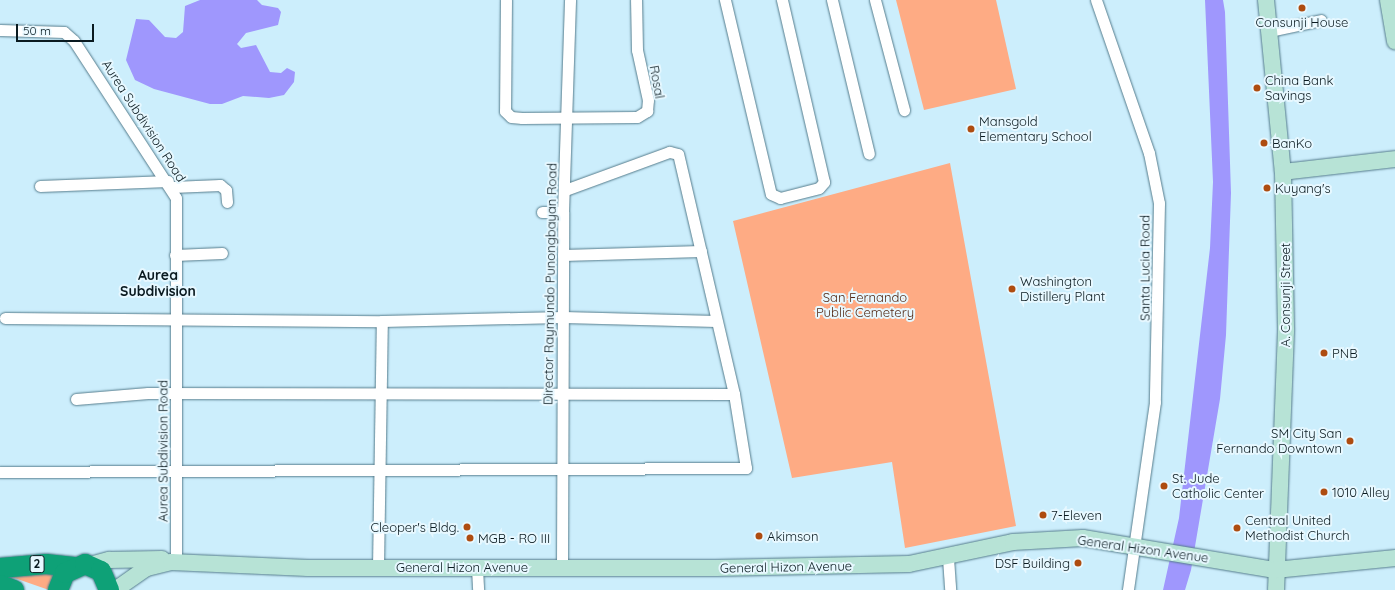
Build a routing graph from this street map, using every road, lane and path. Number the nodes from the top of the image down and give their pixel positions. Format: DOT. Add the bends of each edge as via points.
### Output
graph roads {
  1 [pos="506,0"];
  2 [pos="570,0"];
  3 [pos="636,0"];
  4 [pos="725,0"];
  5 [pos="782,0"];
  6 [pos="832,0"];
  7 [pos="875,0"];
  8 [pos="1096,0"];
  9 [pos="1266,0"];
  10 [pos="1388,0"];
  11 [pos="1321,20"];
  12 [pos="0,30"];
  13 [pos="1269,31"];
  14 [pos="1395,41"];
  15 [pos="904,110"];
  16 [pos="566,118"];
  17 [pos="869,154"];
  18 [pos="1395,159"];
  19 [pos="1283,172"];
  20 [pos="170,184"];
  21 [pos="40,186"];
  22 [pos="564,190"];
  23 [pos="227,202"];
  24 [pos="542,212"];
  25 [pos="563,212"];
  26 [pos="701,251"];
  27 [pos="222,253"];
  28 [pos="175,255"];
  29 [pos="563,255"];
  30 [pos="563,317"];
  31 [pos="5,318"];
  32 [pos="174,318"];
  33 [pos="382,321"];
  34 [pos="716,321"];
  35 [pos="178,394"];
  36 [pos="379,394"];
  37 [pos="734,394"];
  38 [pos="562,395"];
  39 [pos="76,399"];
  40 [pos="380,470"];
  41 [pos="562,471"];
  42 [pos="0,472"];
  43 [pos="177,472"];
  44 [pos="1137,545"];
  45 [pos="948,558"];
  46 [pos="1395,558"];
  47 [pos="173,562"];
  48 [pos="82,566"];
  49 [pos="378,567"];
  50 [pos="0,568"];
  51 [pos="477,568"];
  52 [pos="562,568"];
  53 [pos="1275,570"];
  54 [pos="0,585"];
  55 [pos="14,590"];
  56 [pos="58,590"];
  57 [pos="109,590"];
  58 [pos="115,590"];
  59 [pos="478,590"];
  60 [pos="950,590"];
  61 [pos="1128,590"];
  62 [pos="1276,590"];
  1 -- 16 [label="street, Rosal" via="507,115"];
  2 -- 16 [label="street, Director Raymundo Punongbayan Road"];
  3 -- 16 [label="street, Rosal" via="637,50 648,100 646,111 637,117"];
  4 -- 5 [label="street" via="771,194 780,198 819,188 824,182"];
  6 -- 17 [label="street"];
  7 -- 15 [label="street"];
  8 -- 44 [label="street, Santa Lucia Road" via="1149,153 1159,203 1155,402"];
  9 -- 13 [label="main road, A. Consunji Street"];
  10 -- 14 [label="main road"];
  11 -- 13 [label="street"];
  12 -- 20 [label="street, Aurea Subdivision Road" via="64,32 84,53"];
  13 -- 19 [label="main road, A. Consunji Street"];
  16 -- 22 [label="street, Director Raymundo Punongbayan Road"];
  18 -- 19 [label="main road"];
  19 -- 53 [label="main road, A. Consunji Street" via="1286,331"];
  20 -- 21 [label="street"];
  20 -- 23 [label="street" via="220,185 226,190"];
  20 -- 28 [label="street, Aurea Subdivision Road" via="176,198"];
  22 -- 25 [label="street, Director Raymundo Punongbayan Road"];
  22 -- 26 [label="street" via="676,152"];
  24 -- 25 [label="street"];
  25 -- 29 [label="street, Director Raymundo Punongbayan Road"];
  26 -- 29 [label="street"];
  26 -- 34 [label="street"];
  27 -- 28 [label="street"];
  28 -- 32 [label="street, Aurea Subdivision Road"];
  29 -- 30 [label="street, Director Raymundo Punongbayan Road"];
  30 -- 33 [label="street"];
  30 -- 34 [label="street"];
  30 -- 38 [label="street, Director Raymundo Punongbayan Road"];
  31 -- 32 [label="street"];
  32 -- 33 [label="street"];
  32 -- 35 [label="street, Aurea Subdivision Road"];
  33 -- 36 [label="street"];
  34 -- 37 [label="street"];
  35 -- 36 [label="street"];
  35 -- 39 [label="street"];
  35 -- 43 [label="street, Aurea Subdivision Road"];
  36 -- 38 [label="street"];
  36 -- 40 [label="street"];
  37 -- 38 [label="street"];
  37 -- 41 [label="street" via="748,465 743,470"];
  38 -- 41 [label="street, Director Raymundo Punongbayan Road"];
  40 -- 41 [label="street"];
  40 -- 43 [label="street"];
  40 -- 49 [label="street"];
  41 -- 52 [label="street, Director Raymundo Punongbayan Road"];
  42 -- 43 [label="street"];
  43 -- 47 [label="street, Aurea Subdivision Road"];
  44 -- 45 [label="main road, General Hizon Avenue" via="1083,538 1013,542"];
  44 -- 53 [label="main road, General Hizon Avenue"];
  44 -- 61 [label="street, Santa Lucia Road"];
  45 -- 52 [label="main road, General Hizon Avenue" via="886,564"];
  45 -- 60 [label="street"];
  46 -- 53 [label="main road, General Hizon Avenue"];
  47 -- 48 [label="main road, General Hizon Avenue" via="161,558 130,559"];
  47 -- 49 [label="main road, General Hizon Avenue"];
  47 -- 58 [label="main road, General Hizon Avenue" via="147,568"];
  48 -- 50 [label="highway, 2" via="46,564"];
  48 -- 56 [label="highway, 2" via="61,578"];
  48 -- 57 [label="highway, 2" via="106,576"];
  49 -- 51 [label="main road, General Hizon Avenue"];
  51 -- 52 [label="main road, General Hizon Avenue"];
  51 -- 59 [label="street"];
  53 -- 62 [label="main road, A. Consunji Street"];
  54 -- 55 [label="highway"];
}
